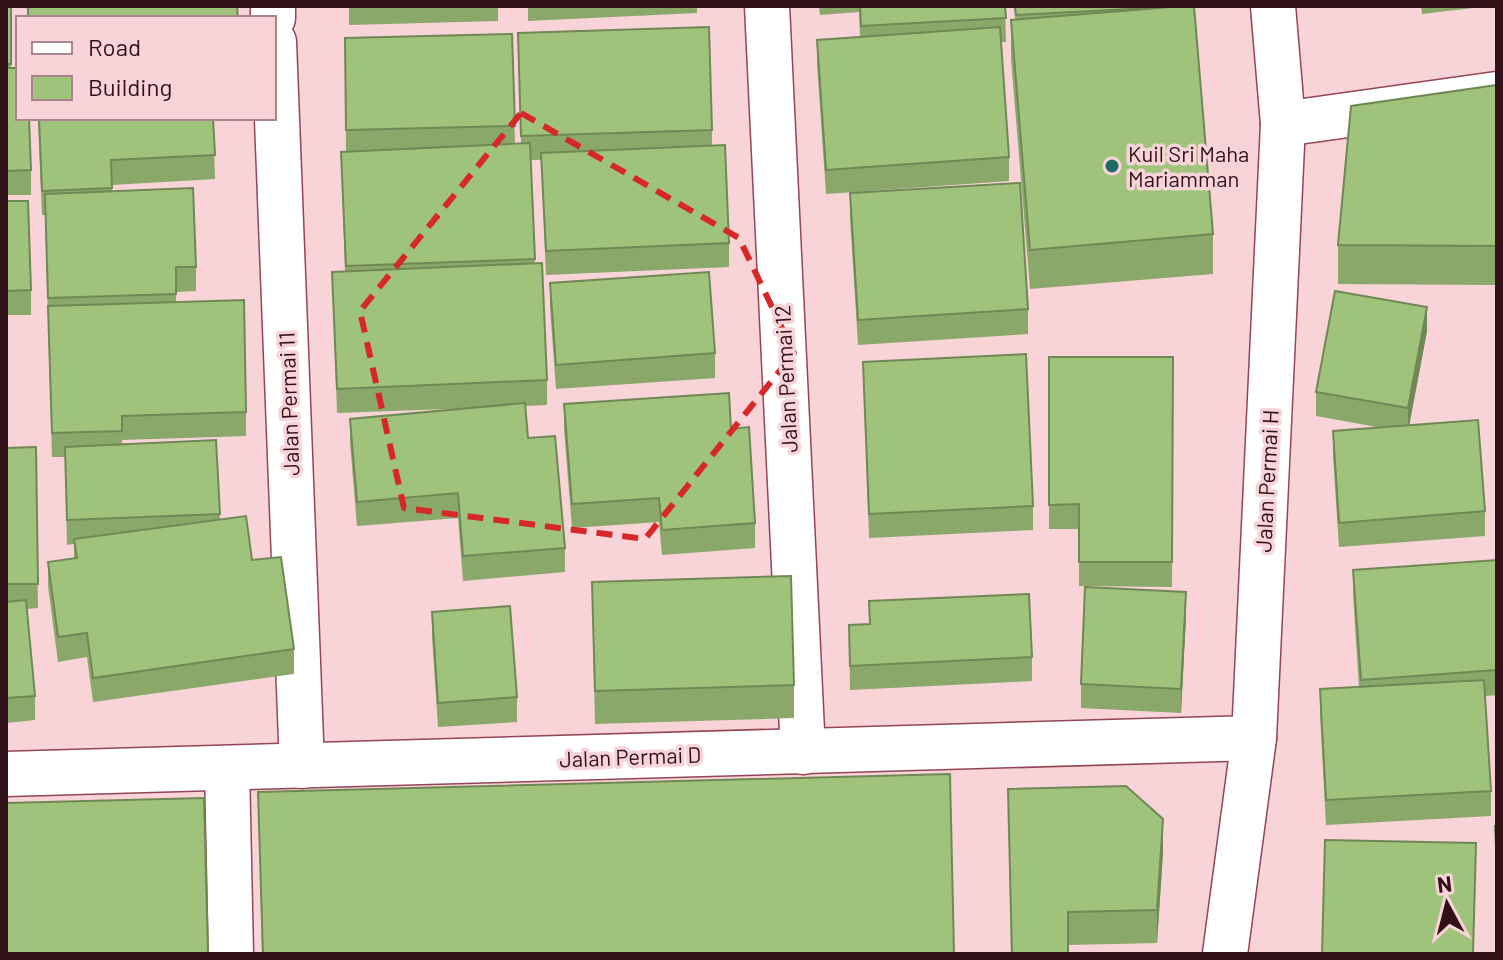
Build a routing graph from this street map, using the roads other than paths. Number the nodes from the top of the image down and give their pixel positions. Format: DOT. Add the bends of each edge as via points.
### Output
graph roads {
  1 [pos="767,6"];
  2 [pos="1273,6"];
  3 [pos="276,94"];
  4 [pos="1497,94"];
  5 [pos="1283,124"];
  6 [pos="1254,738"];
  7 [pos="803,752"];
  8 [pos="302,766"];
  9 [pos="227,768"];
  10 [pos="6,774"];
  11 [pos="231,954"];
  12 [pos="1225,954"];
  1 -- 7 [label="street, Jalan Permai 12"];
  2 -- 5 [label="street, Jalan Permai H"];
  3 -- 8 [label="street, Jalan Permai 11"];
  4 -- 5 [label="street"];
  5 -- 6 [label="street, Jalan Permai H"];
  6 -- 7 [label="street, Jalan Permai D"];
  6 -- 12 [label="street, Jalan Permai H"];
  7 -- 8 [label="street, Jalan Permai D"];
  8 -- 9 [label="street, Jalan Permai D"];
  9 -- 10 [label="street, Jalan Permai D"];
  9 -- 11 [label="street"];
}
